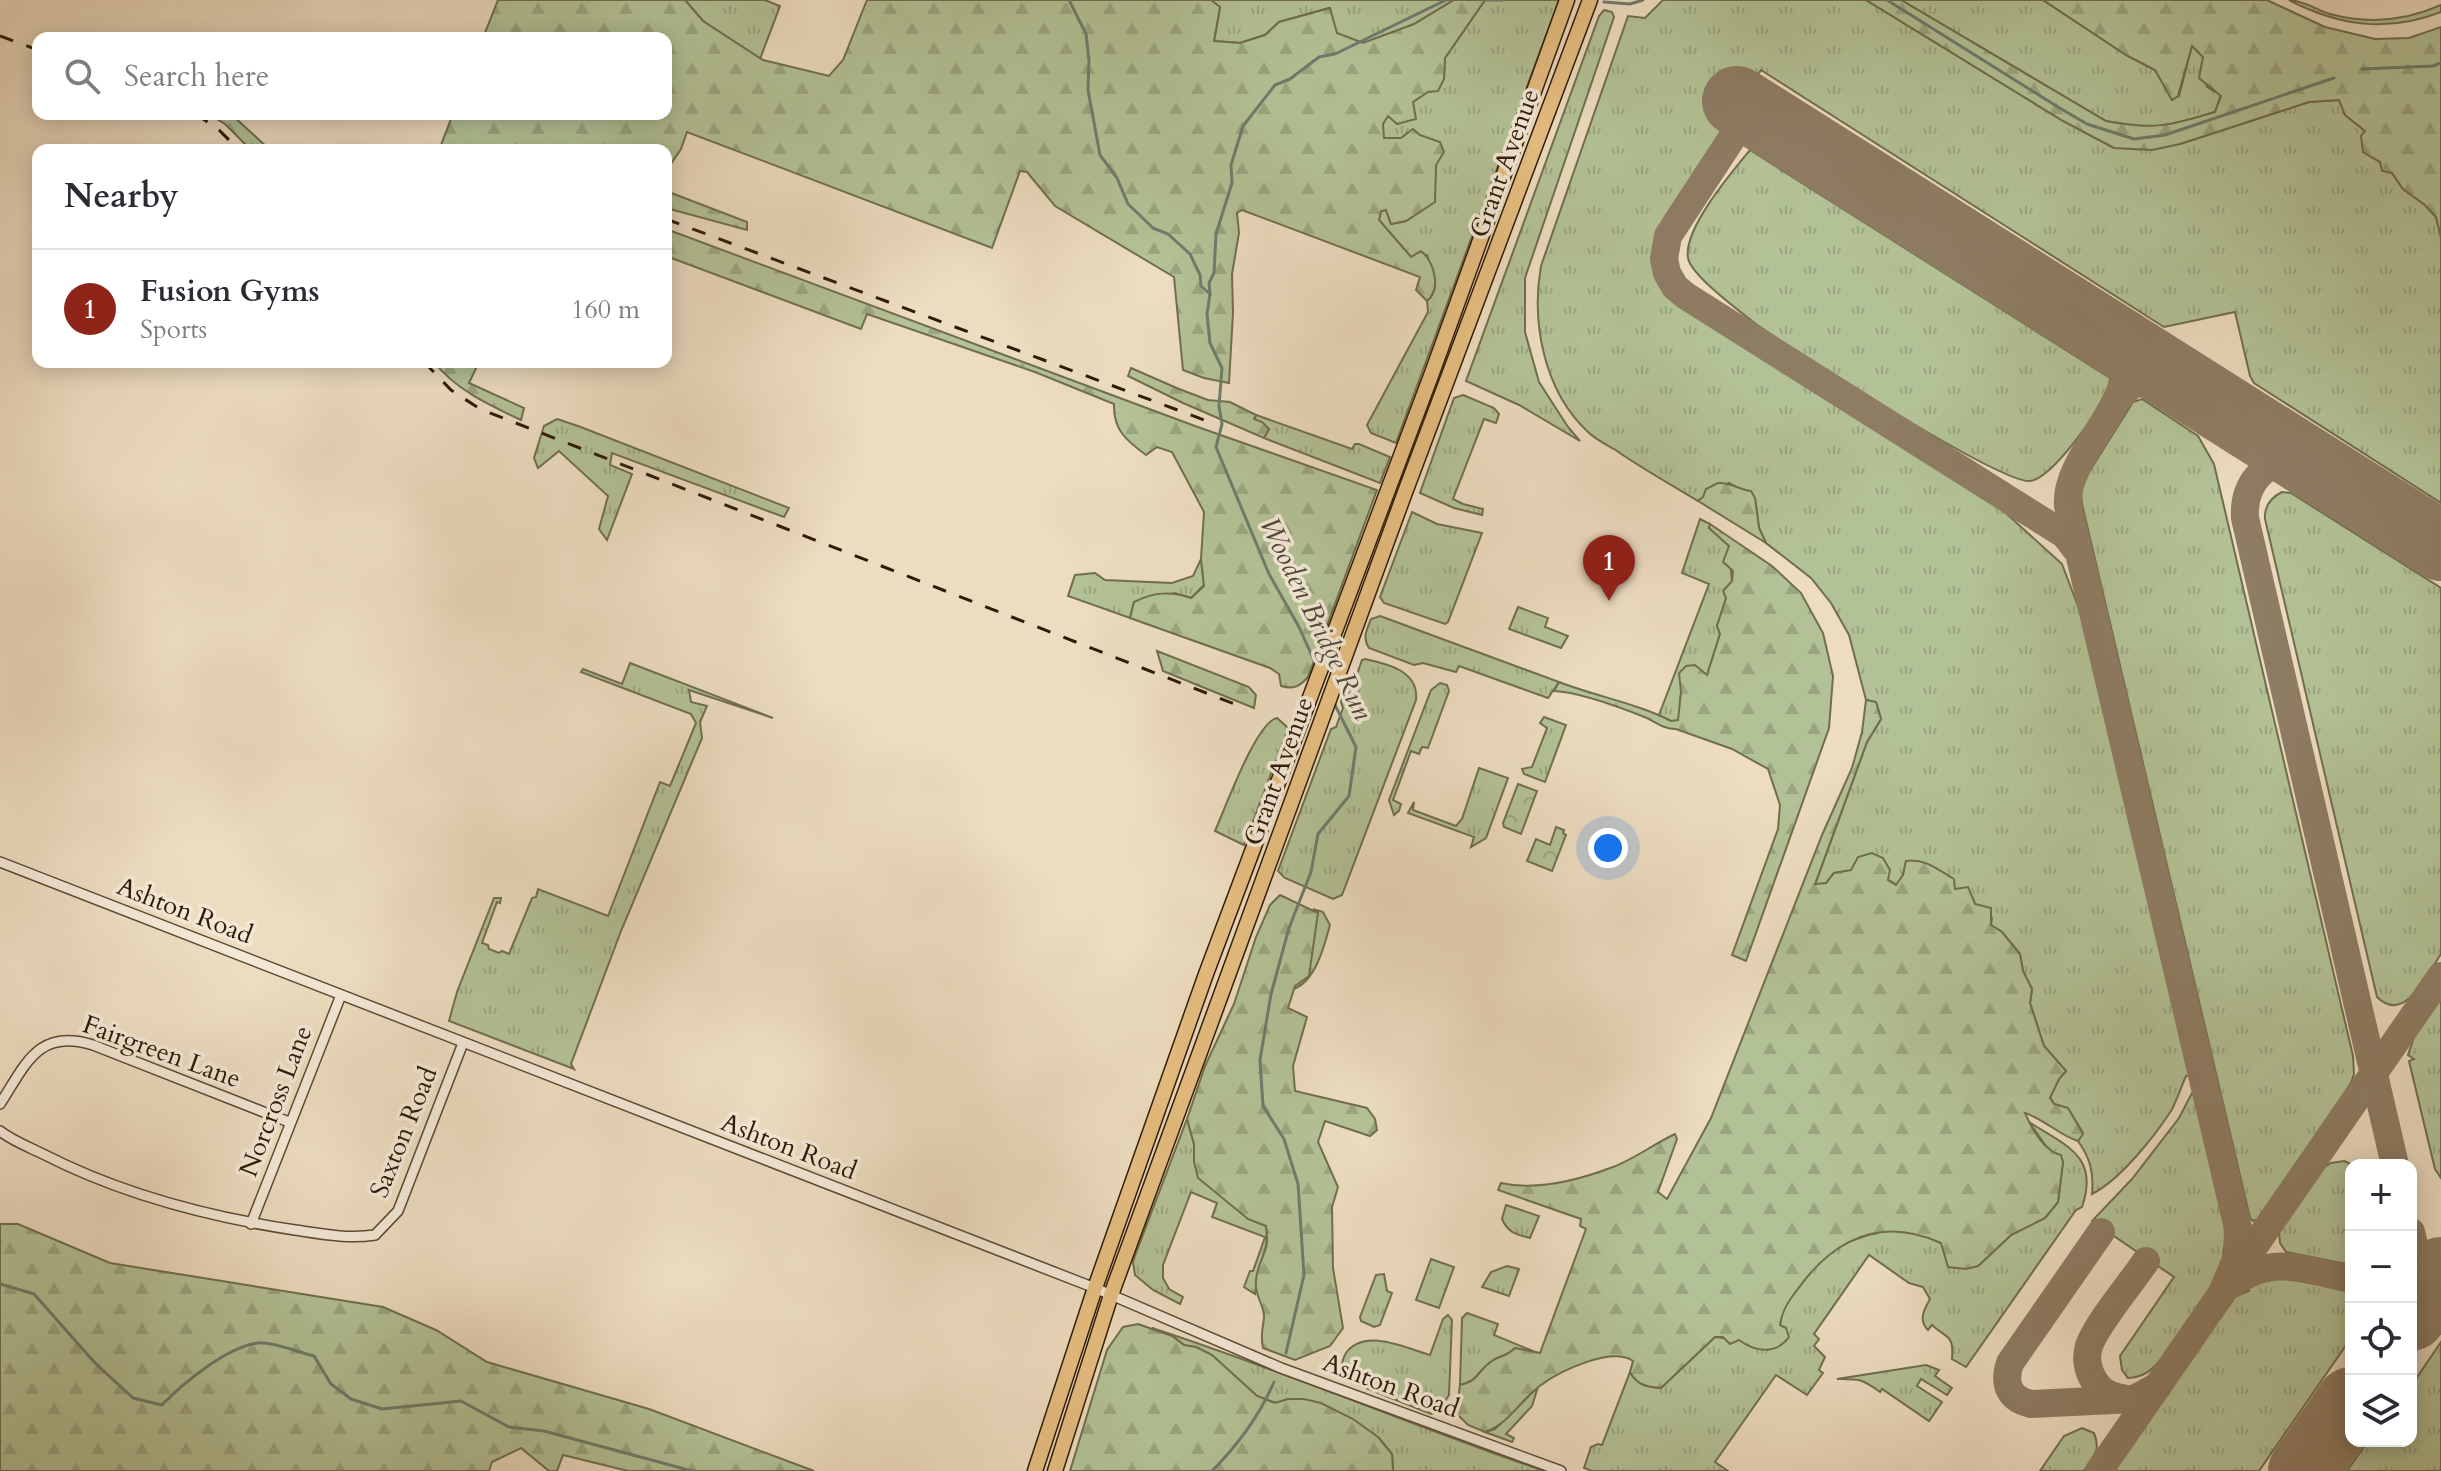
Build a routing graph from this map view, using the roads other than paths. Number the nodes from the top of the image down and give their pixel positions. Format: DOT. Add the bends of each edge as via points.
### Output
graph roads {
  1 [pos="1567,0"];
  2 [pos="1590,0"];
  3 [pos="1377,517"];
  4 [pos="1365,602"];
  5 [pos="0,862"];
  6 [pos="1206,974"];
  7 [pos="1226,981"];
  8 [pos="341,995"];
  9 [pos="463,1043"];
  10 [pos="0,1104"];
  11 [pos="289,1122"];
  12 [pos="0,1131"];
  13 [pos="251,1224"];
  14 [pos="1095,1288"];
  15 [pos="1111,1295"];
  16 [pos="1035,1471"];
  17 [pos="1055,1471"];
  18 [pos="1561,1471"];
  1 -- 3 [label="main road, Grant Avenue"];
  2 -- 4 [label="main road, Grant Avenue"];
  3 -- 4 [label="main road"];
  3 -- 6 [label="main road, Grant Avenue"];
  4 -- 7 [label="main road, Grant Avenue"];
  5 -- 8 [label="street, Ashton Road"];
  6 -- 7 [label="main road"];
  6 -- 14 [label="main road, Grant Avenue"];
  7 -- 15 [label="main road, Grant Avenue"];
  8 -- 9 [label="street, Ashton Road"];
  8 -- 11 [label="street, Norcross Lane"];
  9 -- 13 [label="street, Saxton Road" via="398,1211 377,1233 344,1237"];
  9 -- 14 [label="street, Ashton Road"];
  10 -- 11 [label="street, Fairgreen Lane" via="31,1057 52,1041 65,1039 93,1045"];
  11 -- 13 [label="street, Norcross Lane"];
  12 -- 13 [label="street" via="118,1187"];
  14 -- 15 [label="street, Ashton Road"];
  14 -- 16 [label="main road, Grant Avenue"];
  15 -- 17 [label="main road, Grant Avenue"];
  15 -- 18 [label="street, Ashton Road" via="1281,1368"];
}
